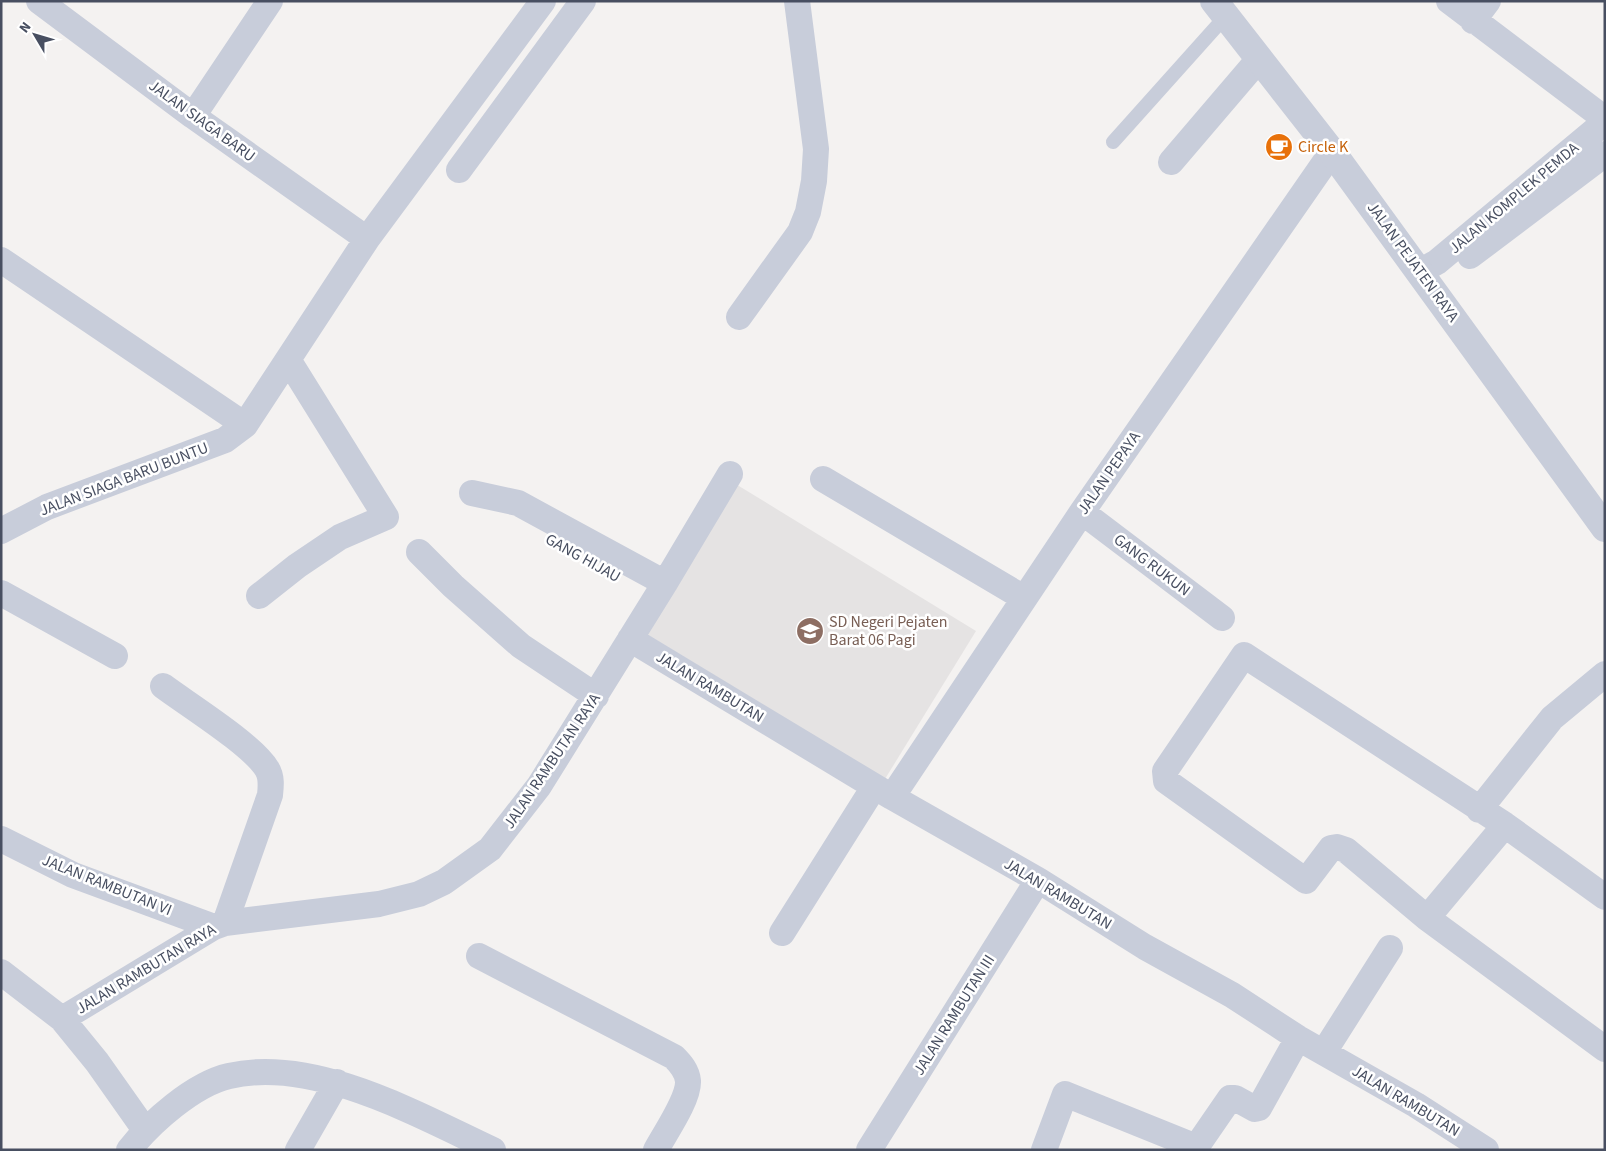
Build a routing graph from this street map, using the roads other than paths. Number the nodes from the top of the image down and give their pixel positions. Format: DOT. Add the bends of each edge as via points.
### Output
graph roads {
  1 [pos="40,1"];
  2 [pos="270,1"];
  3 [pos="543,1"];
  4 [pos="583,1"];
  5 [pos="797,1"];
  6 [pos="1449,1"];
  7 [pos="1219,9"];
  8 [pos="1480,11"];
  9 [pos="1259,59"];
  10 [pos="193,116"];
  11 [pos="1605,120"];
  12 [pos="1114,142"];
  13 [pos="1332,152"];
  14 [pos="1605,154"];
  15 [pos="1171,162"];
  16 [pos="459,170"];
  17 [pos="367,239"];
  18 [pos="1,260"];
  19 [pos="1426,279"];
  20 [pos="739,317"];
  21 [pos="289,361"];
  22 [pos="245,425"];
  23 [pos="730,474"];
  24 [pos="823,479"];
  25 [pos="472,493"];
  26 [pos="1082,512"];
  27 [pos="511,517"];
  28 [pos="1605,528"];
  29 [pos="1,531"];
  30 [pos="419,552"];
  31 [pos="660,591"];
  32 [pos="1,593"];
  33 [pos="259,596"];
  34 [pos="1024,598"];
  35 [pos="1222,618"];
  36 [pos="630,639"];
  37 [pos="115,656"];
  38 [pos="1605,674"];
  39 [pos="163,686"];
  40 [pos="596,696"];
  41 [pos="883,792"];
  42 [pos="1479,810"];
  43 [pos="1504,826"];
  44 [pos="1,839"];
  45 [pos="1038,880"];
  46 [pos="1605,897"];
  47 [pos="1427,918"];
  48 [pos="220,925"];
  49 [pos="782,933"];
  50 [pos="1390,948"];
  51 [pos="479,956"];
  52 [pos="1,972"];
  53 [pos="62,1019"];
  54 [pos="1298,1038"];
  55 [pos="1605,1049"];
  56 [pos="1324,1052"];
  57 [pos="337,1082"];
  58 [pos="137,1140"];
  59 [pos="465,1144"];
  60 [pos="298,1150"];
  61 [pos="493,1150"];
  62 [pos="656,1150"];
  63 [pos="869,1150"];
  64 [pos="1044,1150"];
  65 [pos="1486,1150"];
  1 -- 10 [label="street, JALAN SIAGA BARU"];
  2 -- 10 [label="street"];
  3 -- 17 [label="street, JALAN SIAGA BARU BUNTU"];
  4 -- 16 [label="street"];
  5 -- 20 [label="street" via="816,150 808,212 800,232"];
  6 -- 8 [label="street"];
  7 -- 9 [label="street, JALAN PEJATEN RAYA"];
  7 -- 12 [label="lane"];
  8 -- 11 [label="street"];
  9 -- 13 [label="street, JALAN PEJATEN RAYA"];
  9 -- 15 [label="street"];
  10 -- 17 [label="street, JALAN SIAGA BARU"];
  11 -- 19 [label="street, JALAN KOMPLEK PEMDA" via="1437,262"];
  13 -- 19 [label="street, JALAN PEJATEN RAYA"];
  13 -- 26 [label="street, JALAN PEPAYA"];
  14 -- 19 [label="street, JALAN KOMPLEK PEMDA" via="1445,275"];
  17 -- 21 [label="street, JALAN SIAGA BARU BUNTU"];
  18 -- 22 [label="street"];
  19 -- 28 [label="street, JALAN PEJATEN RAYA"];
  21 -- 22 [label="street, JALAN SIAGA BARU BUNTU"];
  21 -- 33 [label="street" via="386,517 340,537"];
  22 -- 29 [label="street, JALAN SIAGA BARU BUNTU" via="225,440 47,507"];
  23 -- 31 [label="street, JALAN RAMBUTAN RAYA"];
  24 -- 34 [label="street"];
  25 -- 31 [label="street" via="518,503"];
  26 -- 34 [label="street, JALAN PEPAYA"];
  26 -- 35 [label="street, GANG RUKUN"];
  27 -- 31 [label="street, GANG HIJAU"];
  30 -- 40 [label="street" via="521,646"];
  31 -- 36 [label="street, JALAN RAMBUTAN RAYA"];
  32 -- 37 [label="street"];
  34 -- 41 [label="street, JALAN PEPAYA"];
  36 -- 40 [label="street, JALAN RAMBUTAN RAYA"];
  36 -- 41 [label="street, JALAN RAMBUTAN"];
  38 -- 42 [label="street" via="1552,718"];
  39 -- 48 [label="street" via="250,751 267,768 270,776 270,795"];
  40 -- 48 [label="street, JALAN RAMBUTAN RAYA" via="515,819 490,849 444,882 419,894 379,904"];
  41 -- 45 [label="street, JALAN RAMBUTAN"];
  41 -- 49 [label="street, JALAN PEPAYA"];
  42 -- 43 [label="street"];
  42 -- 47 [label="street" via="1244,655 1167,765 1166,781 1306,881 1331,848 1337,847 1346,850"];
  43 -- 46 [label="street"];
  43 -- 47 [label="street"];
  44 -- 48 [label="street, JALAN RAMBUTAN VI" via="73,874"];
  45 -- 54 [label="street, JALAN RAMBUTAN"];
  45 -- 63 [label="street, JALAN RAMBUTAN III"];
  47 -- 55 [label="street"];
  48 -- 53 [label="street, JALAN RAMBUTAN RAYA"];
  50 -- 56 [label="street"];
  51 -- 62 [label="street" via="674,1057 681,1064 687,1076 687,1088"];
  52 -- 53 [label="street, JALAN RAMBUTAN RAYA"];
  53 -- 58 [label="street, JALAN RAMBUTAN RAYA" via="97,1062"];
  54 -- 56 [label="street, JALAN RAMBUTAN"];
  54 -- 64 [label="street" via="1259,1108 1230,1098 1194,1146 1065,1094"];
  56 -- 65 [label="street, JALAN RAMBUTAN"];
  57 -- 58 [label="street" via="296,1074 227,1076 189,1096"];
  57 -- 59 [label="street"];
  57 -- 60 [label="street"];
  59 -- 61 [label="street"];
}
